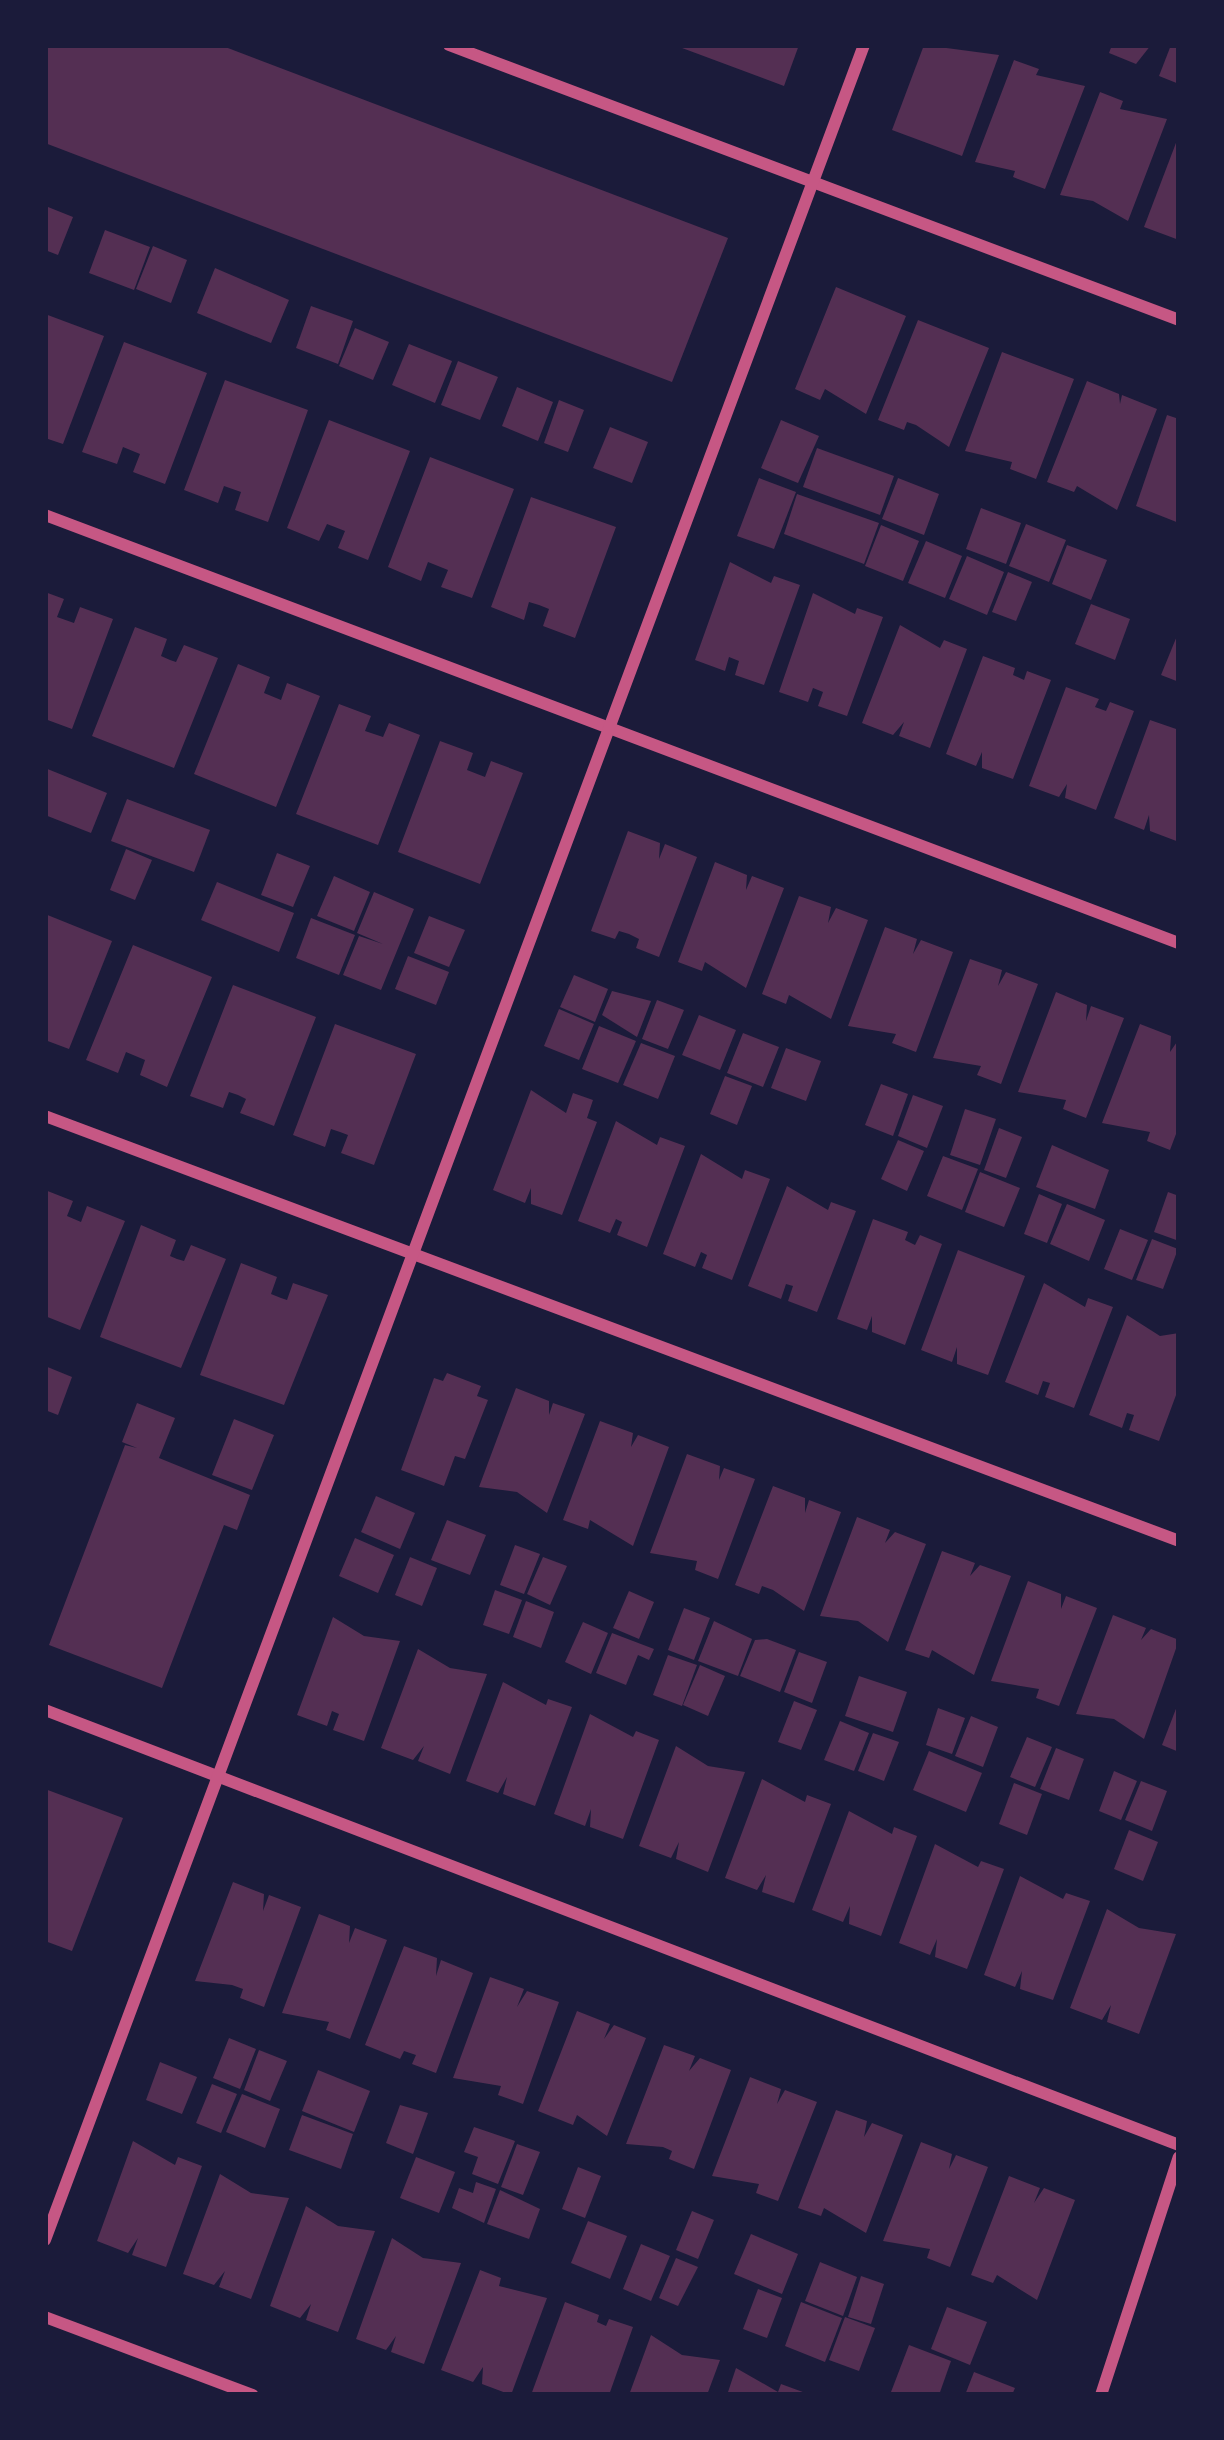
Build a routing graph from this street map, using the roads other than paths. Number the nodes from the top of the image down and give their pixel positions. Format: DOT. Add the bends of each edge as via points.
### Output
graph roads {
  1 [pos="449,45"];
  2 [pos="864,45"];
  3 [pos="810,182"];
  4 [pos="1179,320"];
  5 [pos="45,514"];
  6 [pos="611,729"];
  7 [pos="1179,943"];
  8 [pos="45,1116"];
  9 [pos="412,1255"];
  10 [pos="1179,1541"];
  11 [pos="45,1710"];
  12 [pos="214,1773"];
  13 [pos="1179,2145"];
  14 [pos="1179,2156"];
  15 [pos="45,2240"];
  16 [pos="45,2317"];
  17 [pos="253,2395"];
  18 [pos="1101,2395"];
  1 -- 3 [label="street"];
  2 -- 3 [label="street"];
  3 -- 4 [label="street"];
  3 -- 6 [label="street"];
  5 -- 6 [label="street"];
  6 -- 7 [label="street"];
  6 -- 9 [label="street"];
  8 -- 9 [label="street"];
  9 -- 10 [label="street"];
  9 -- 12 [label="street"];
  11 -- 12 [label="street"];
  12 -- 13 [label="street"];
  12 -- 15 [label="street"];
  14 -- 18 [label="street"];
  16 -- 17 [label="street"];
}
